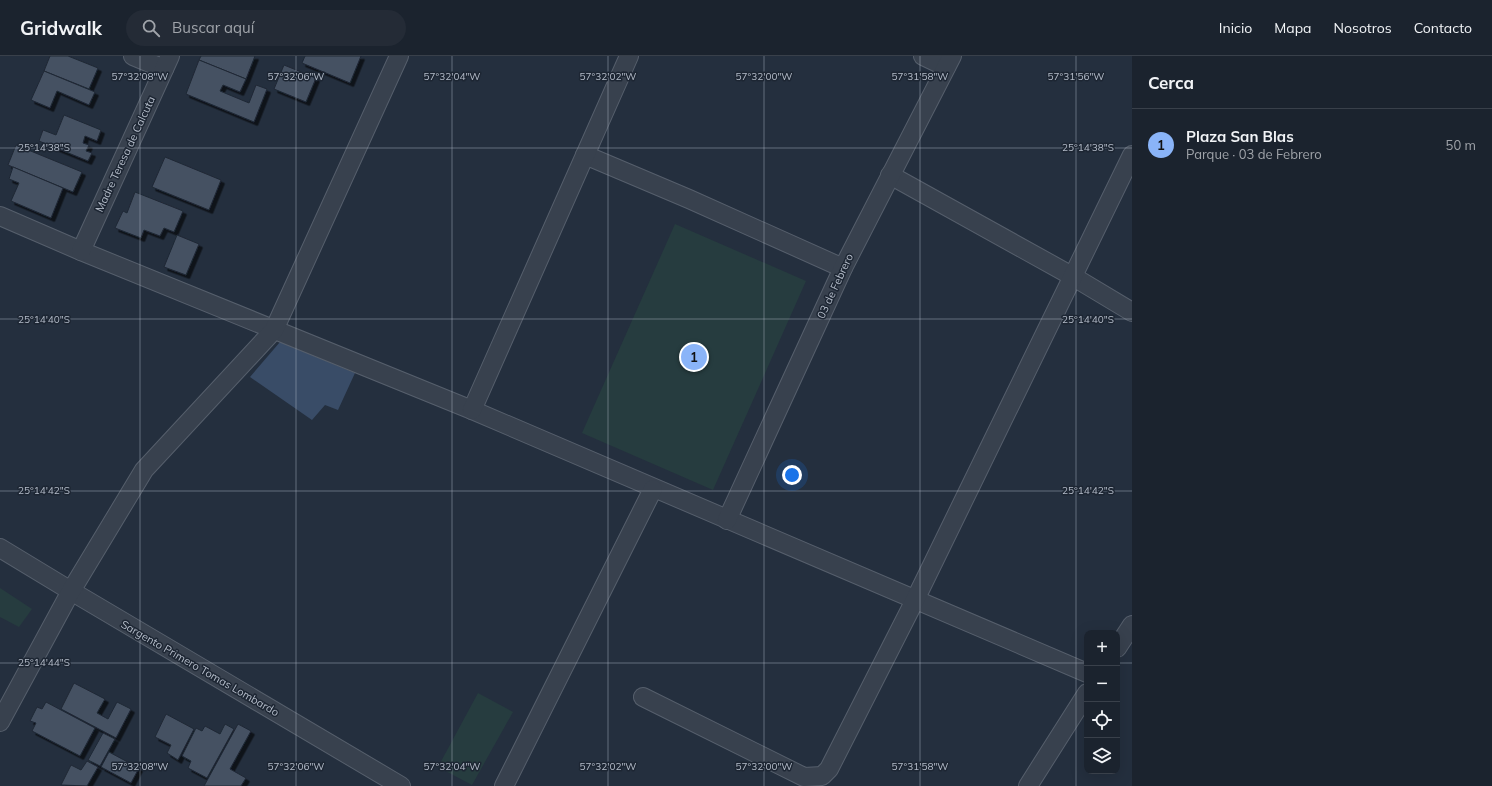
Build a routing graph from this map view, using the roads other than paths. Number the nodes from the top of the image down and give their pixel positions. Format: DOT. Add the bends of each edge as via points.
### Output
graph roads {
  1 [pos="133,56"];
  2 [pos="399,56"];
  3 [pos="629,56"];
  4 [pos="923,56"];
  5 [pos="949,61"];
  6 [pos="167,62"];
  7 [pos="585,155"];
  8 [pos="1132,155"];
  9 [pos="890,176"];
  10 [pos="0,216"];
  11 [pos="81,251"];
  12 [pos="843,268"];
  13 [pos="1072,276"];
  14 [pos="1132,312"];
  15 [pos="274,330"];
  16 [pos="472,410"];
  17 [pos="653,488"];
  18 [pos="727,520"];
  19 [pos="0,548"];
  20 [pos="70,591"];
  21 [pos="915,600"];
  22 [pos="1132,625"];
  23 [pos="1120,643"];
  24 [pos="1084,672"];
  25 [pos="6,693"];
  26 [pos="643,697"];
  27 [pos="1084,698"];
  28 [pos="0,722"];
  29 [pos="401,786"];
  30 [pos="504,786"];
  31 [pos="1028,786"];
  1 -- 6 [label="street"];
  2 -- 15 [label="street"];
  3 -- 7 [label="street"];
  4 -- 5 [label="street"];
  5 -- 9 [label="street, 03 de Febrero"];
  6 -- 11 [label="street, Madre Teresa de Calcuta"];
  7 -- 12 [label="street"];
  7 -- 16 [label="street"];
  8 -- 13 [label="street"];
  9 -- 12 [label="street, 03 de Febrero"];
  9 -- 13 [label="street"];
  10 -- 11 [label="street"];
  11 -- 15 [label="street"];
  12 -- 18 [label="street, 03 de Febrero"];
  13 -- 14 [label="street"];
  13 -- 21 [label="street"];
  15 -- 16 [label="street"];
  15 -- 20 [label="street" via="144,470"];
  16 -- 17 [label="street"];
  17 -- 18 [label="street"];
  17 -- 30 [label="street"];
  18 -- 21 [label="street"];
  19 -- 20 [label="street, Sargento Primero Tomas Lombardo"];
  20 -- 25 [label="street"];
  20 -- 29 [label="street, Sargento Primero Tomas Lombardo"];
  21 -- 24 [label="street"];
  21 -- 26 [label="street" via="834,761 822,776 804,776"];
  22 -- 23 [label="street"];
  25 -- 28 [label="street"];
  27 -- 31 [label="street"];
}
